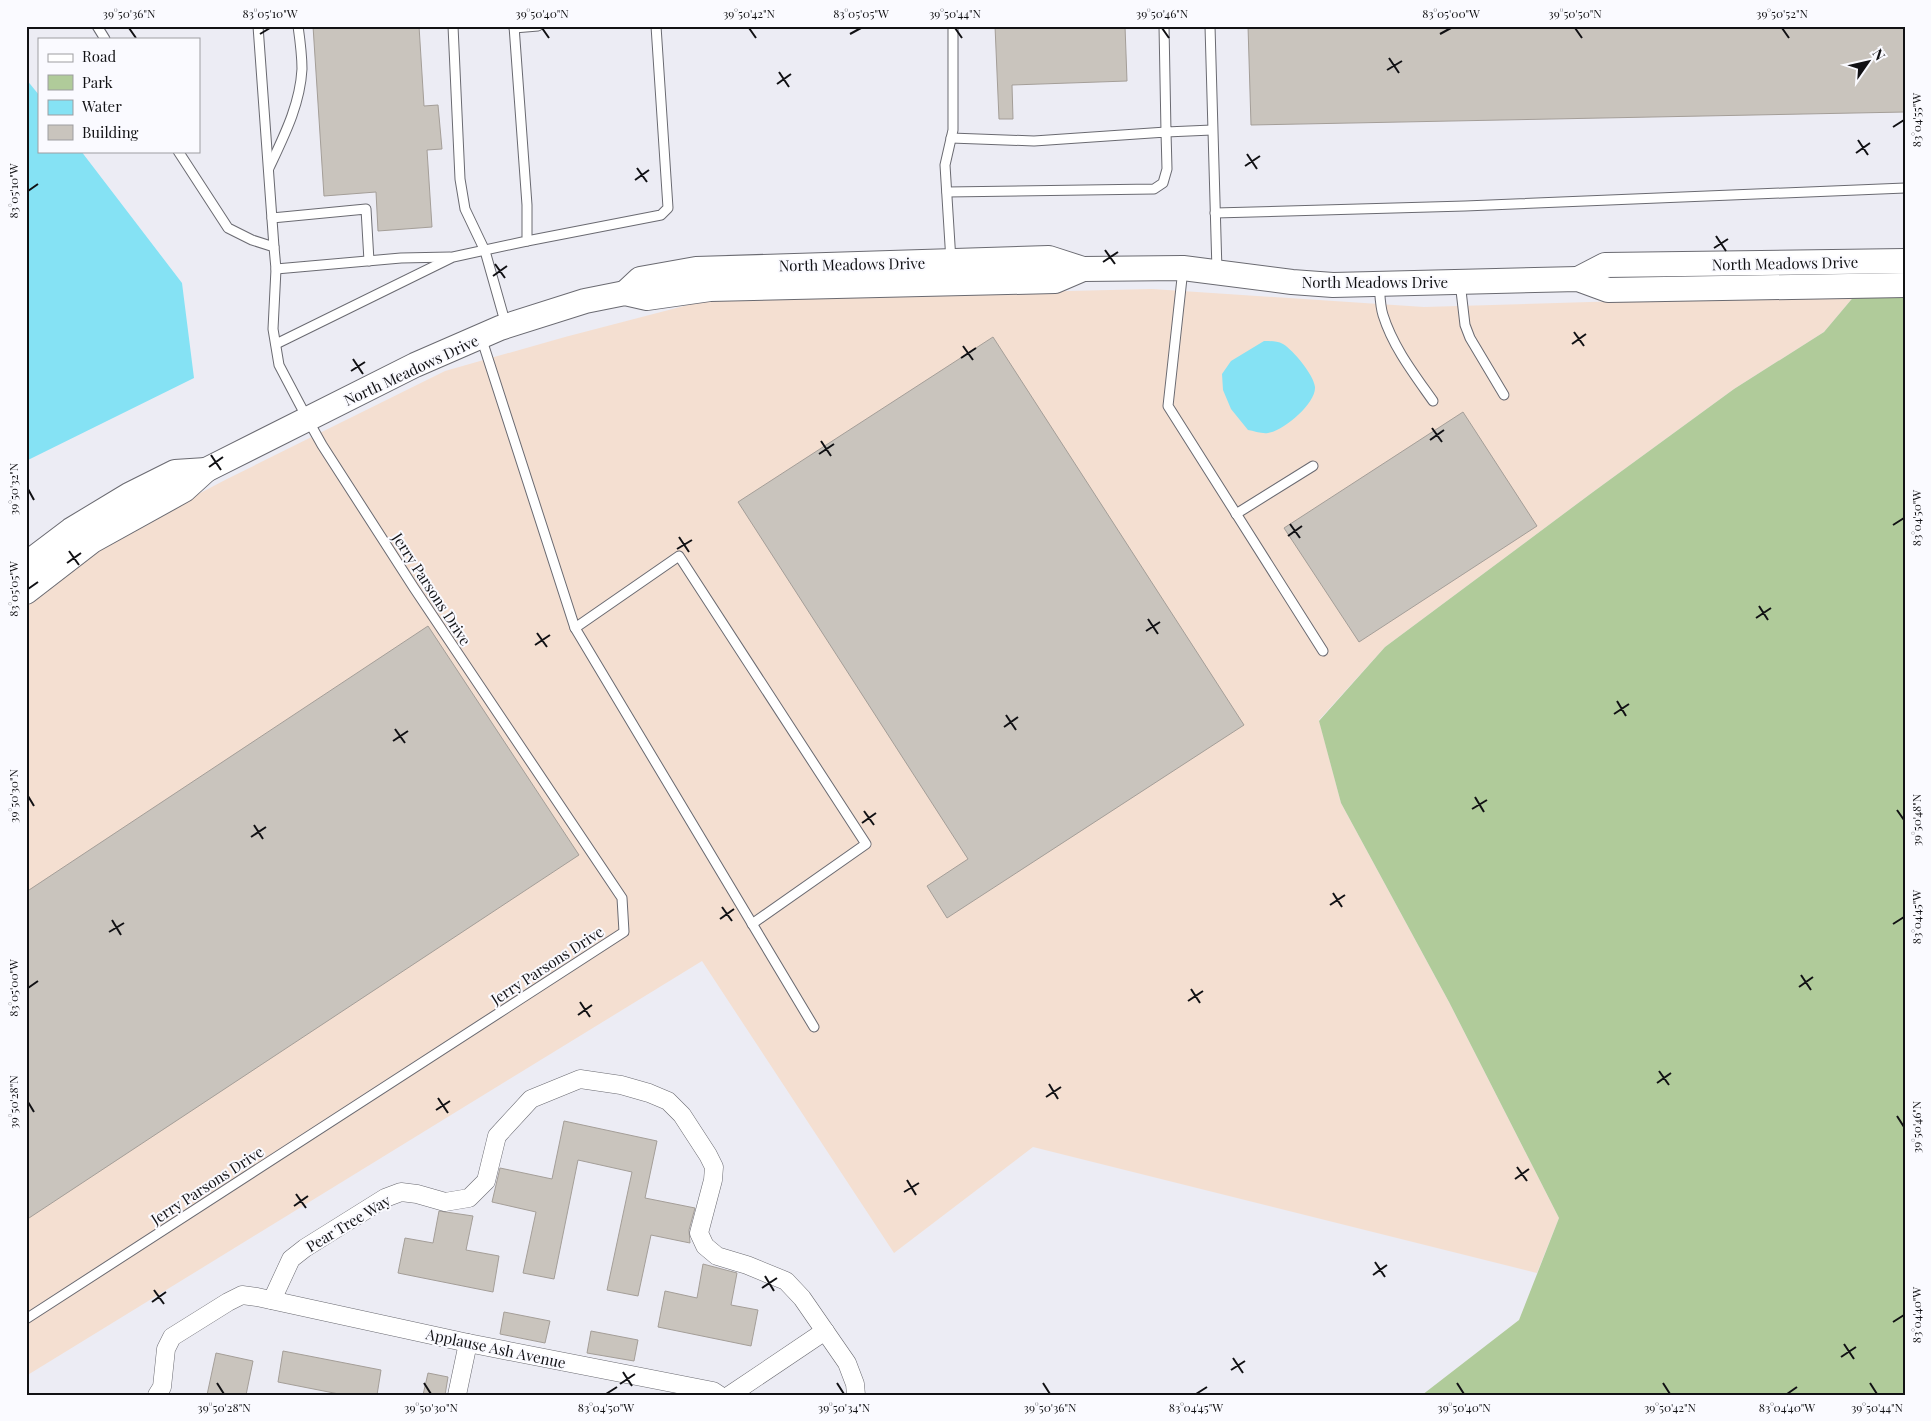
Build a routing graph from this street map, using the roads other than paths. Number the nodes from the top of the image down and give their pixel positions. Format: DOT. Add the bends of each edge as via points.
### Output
graph roads {
  1 [pos="97,26"];
  2 [pos="258,26"];
  3 [pos="298,26"];
  4 [pos="453,26"];
  5 [pos="538,26"];
  6 [pos="656,26"];
  7 [pos="953,26"];
  8 [pos="1164,26"];
  9 [pos="1210,26"];
  10 [pos="514,27"];
  11 [pos="104,38"];
  12 [pos="1212,130"];
  13 [pos="1166,132"];
  14 [pos="951,138"];
  15 [pos="179,152"];
  16 [pos="268,168"];
  17 [pos="1905,188"];
  18 [pos="946,192"];
  19 [pos="1215,213"];
  20 [pos="272,218"];
  21 [pos="527,241"];
  22 [pos="274,247"];
  23 [pos="485,251"];
  24 [pos="452,258"];
  25 [pos="369,261"];
  26 [pos="1905,261"];
  27 [pos="1183,268"];
  28 [pos="276,269"];
  29 [pos="952,272"];
  30 [pos="1217,272"];
  31 [pos="1578,279"];
  32 [pos="1460,282"];
  33 [pos="1378,284"];
  34 [pos="1905,285"];
  35 [pos="506,326"];
  36 [pos="480,336"];
  37 [pos="276,344"];
  38 [pos="1504,395"];
  39 [pos="1433,400"];
  40 [pos="308,420"];
  41 [pos="1313,466"];
  42 [pos="206,470"];
  43 [pos="1236,514"];
  44 [pos="26,564"];
  45 [pos="26,592"];
  46 [pos="575,628"];
  47 [pos="1323,651"];
  48 [pos="752,924"];
  49 [pos="814,1027"];
  50 [pos="272,1300"];
  51 [pos="26,1319"];
  52 [pos="825,1331"];
  53 [pos="468,1343"];
  54 [pos="157,1395"];
  55 [pos="457,1395"];
  56 [pos="719,1395"];
  57 [pos="730,1395"];
  58 [pos="856,1395"];
  1 -- 11 [label="lane"];
  2 -- 16 [label="lane, Jerry Parsons Drive"];
  3 -- 16 [label="lane" via="302,68 298,99"];
  4 -- 23 [label="lane" via="460,180 465,209"];
  5 -- 10 [label="lane"];
  6 -- 21 [label="lane" via="668,208 661,215"];
  7 -- 14 [label="lane"];
  8 -- 13 [label="lane"];
  9 -- 12 [label="lane"];
  10 -- 21 [label="lane"];
  12 -- 13 [label="lane"];
  12 -- 19 [label="lane"];
  13 -- 14 [label="lane" via="1034,141"];
  13 -- 18 [label="lane" via="1167,169 1163,183 1154,189"];
  14 -- 18 [label="lane" via="945,165"];
  15 -- 22 [label="lane" via="228,228"];
  16 -- 20 [label="lane, Jerry Parsons Drive"];
  17 -- 19 [label="lane"];
  18 -- 29 [label="lane"];
  19 -- 30 [label="lane"];
  20 -- 22 [label="lane, Jerry Parsons Drive"];
  20 -- 25 [label="lane" via="366,209"];
  21 -- 23 [label="lane"];
  22 -- 28 [label="lane, Jerry Parsons Drive"];
  23 -- 24 [label="lane"];
  23 -- 35 [label="lane"];
  24 -- 25 [label="lane"];
  24 -- 37 [label="lane"];
  25 -- 28 [label="lane"];
  26 -- 31 [label="street, North Meadows Drive" via="1605,265"];
  27 -- 29 [label="street, North Meadows Drive" via="1083,269 1049,258"];
  27 -- 30 [label="street, North Meadows Drive"];
  27 -- 43 [label="lane" via="1168,406"];
  28 -- 37 [label="lane, Jerry Parsons Drive" via="273,329"];
  29 -- 35 [label="street, North Meadows Drive" via="710,289 647,298 625,292"];
  30 -- 33 [label="street, North Meadows Drive" via="1325,285"];
  31 -- 32 [label="street, North Meadows Drive"];
  31 -- 34 [label="street, North Meadows Drive" via="1608,290"];
  32 -- 33 [label="street, North Meadows Drive"];
  32 -- 38 [label="lane" via="1464,325"];
  33 -- 39 [label="lane" via="1382,314 1390,332 1402,356"];
  35 -- 36 [label="street, North Meadows Drive"];
  36 -- 40 [label="street, North Meadows Drive"];
  36 -- 46 [label="lane"];
  37 -- 40 [label="lane, Jerry Parsons Drive" via="280,365"];
  40 -- 42 [label="street, North Meadows Drive"];
  40 -- 51 [label="lane, Jerry Parsons Drive" via="414,588 622,898 624,932"];
  41 -- 43 [label="lane"];
  42 -- 44 [label="street, North Meadows Drive" via="175,472 129,495 70,530"];
  42 -- 45 [label="street, North Meadows Drive" via="184,490 92,542"];
  43 -- 47 [label="lane"];
  46 -- 48 [label="lane"];
  46 -- 48 [label="lane" via="679,556 866,844"];
  48 -- 49 [label="lane"];
  50 -- 52 [label="street, Pear Tree Way" via="291,1260 385,1198 401,1192 446,1202 469,1198 486,1181 497,1136 531,1099 580,1079 649,1093 668,1101 682,1115 714,1167 699,1233 705,1246 717,1256 786,1281"];
  50 -- 53 [label="street, Applause Ash Avenue"];
  50 -- 54 [label="street" via="242,1295 172,1337 166,1349 162,1387"];
  52 -- 57 [label="street"];
  52 -- 58 [label="street, Pear Tree Way" via="847,1363"];
  53 -- 55 [label="street"];
  53 -- 56 [label="street, Applause Ash Avenue" via="713,1391"];
}
